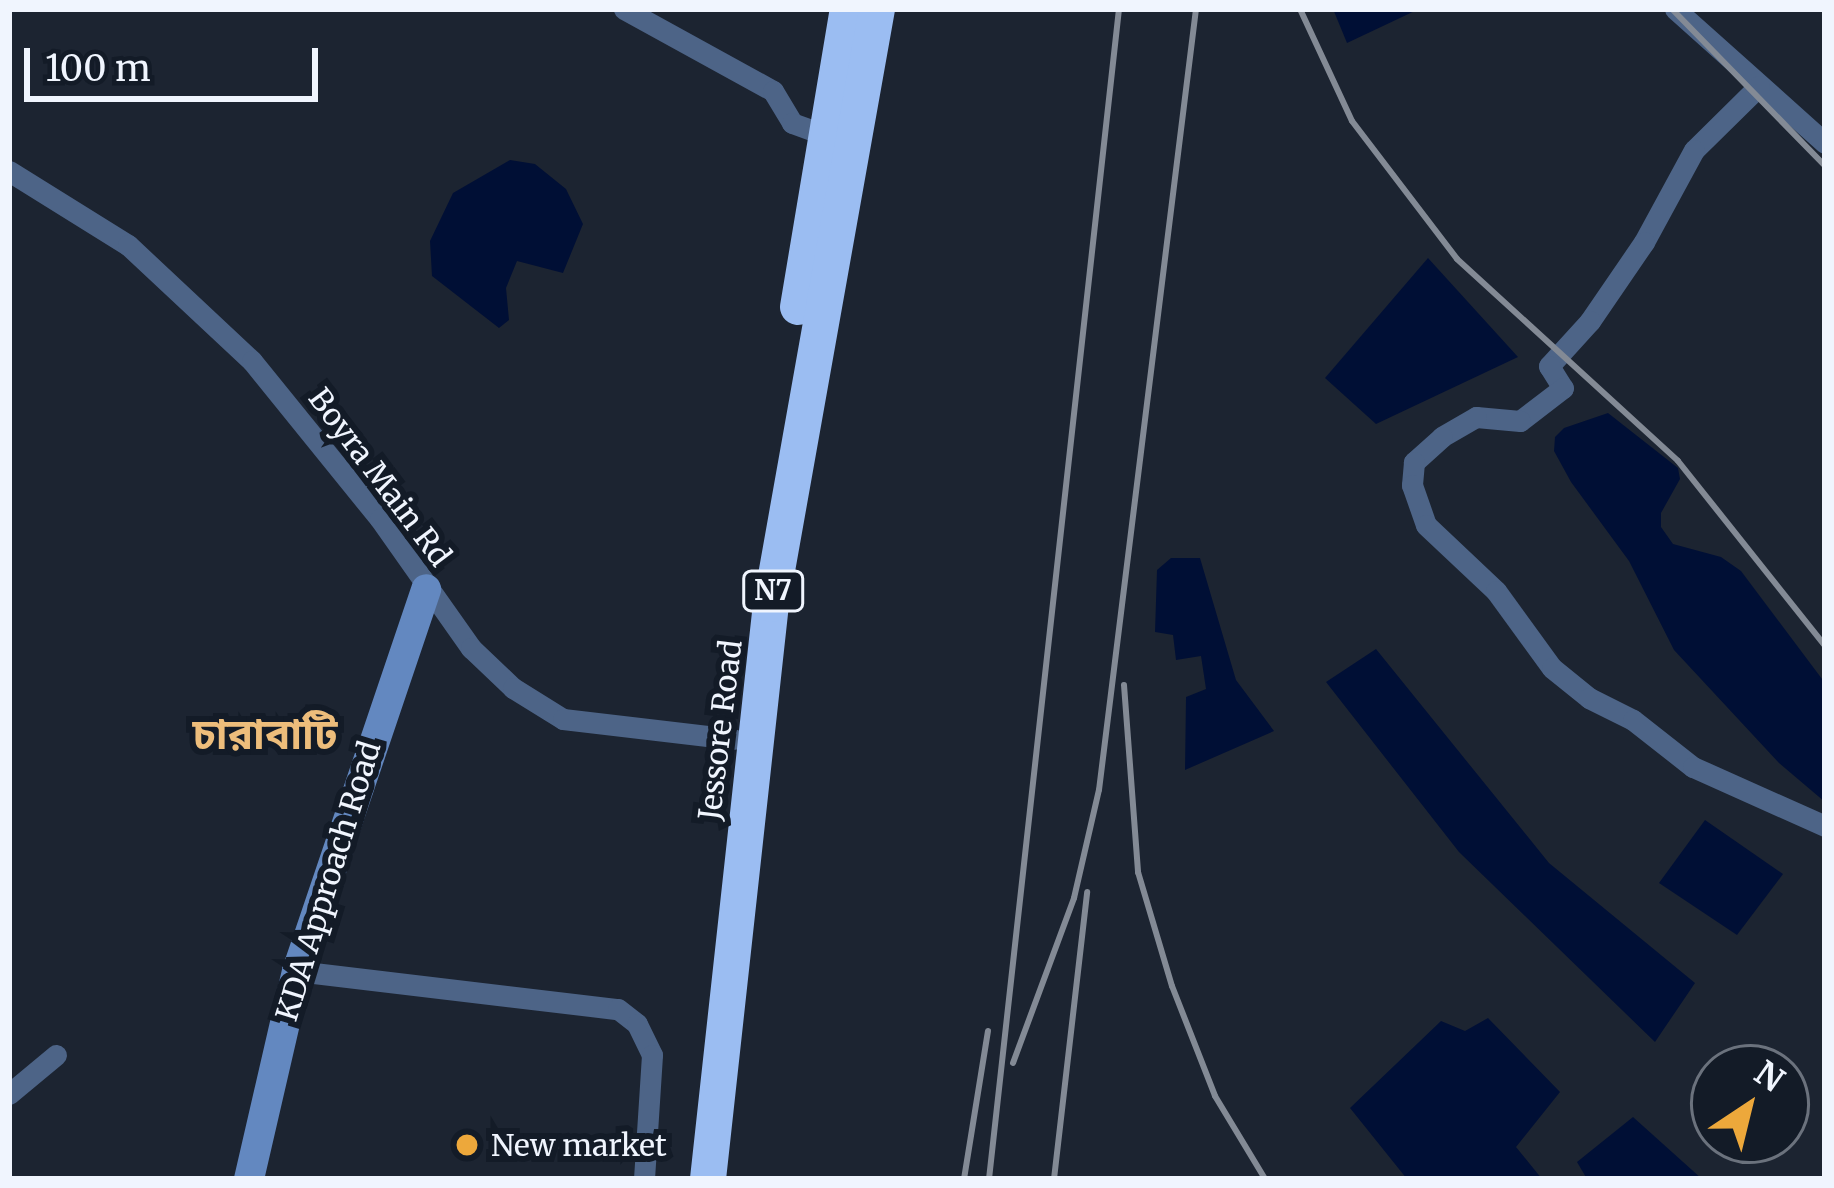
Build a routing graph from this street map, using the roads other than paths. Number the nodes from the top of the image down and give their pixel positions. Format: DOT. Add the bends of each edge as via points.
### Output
graph roads {
  1 [pos="624,9"];
  2 [pos="848,9"];
  3 [pos="873,9"];
  4 [pos="1675,9"];
  5 [pos="838,54"];
  6 [pos="1760,86"];
  7 [pos="825,134"];
  8 [pos="1825,143"];
  9 [pos="9,171"];
  10 [pos="426,589"];
  11 [pos="733,739"];
  12 [pos="1825,826"];
  13 [pos="297,971"];
  14 [pos="56,1055"];
  15 [pos="9,1094"];
  16 [pos="249,1179"];
  17 [pos="644,1179"];
  18 [pos="687,1179"];
  19 [pos="708,1179"];
  1 -- 7 [label="street" via="773,91 792,123"];
  2 -- 5 [label="highway, Jessore Road / N7"];
  3 -- 5 [label="street"];
  3 -- 19 [label="highway, Jessore Road / N7" via="771,604"];
  4 -- 6 [label="street"];
  5 -- 7 [label="highway, Jessore Road / N7"];
  6 -- 8 [label="street"];
  6 -- 12 [label="street" via="1694,150 1644,242 1549,366 1563,388 1520,421 1476,417 1442,437 1414,462 1412,484 1426,525 1496,591 1552,668 1694,767"];
  7 -- 11 [label="highway, Jessore Road / N7"];
  9 -- 10 [label="street, Boyra Main Rd" via="128,245 206,316 318,438"];
  10 -- 11 [label="street, Boyra Main Rd" via="512,688 563,719"];
  10 -- 13 [label="street, KDA Approach Road"];
  11 -- 18 [label="highway, Jessore Road / N7"];
  13 -- 16 [label="street, KDA Approach Road"];
  13 -- 17 [label="street" via="618,1009 637,1024 652,1055"];
  14 -- 15 [label="street"];
}
